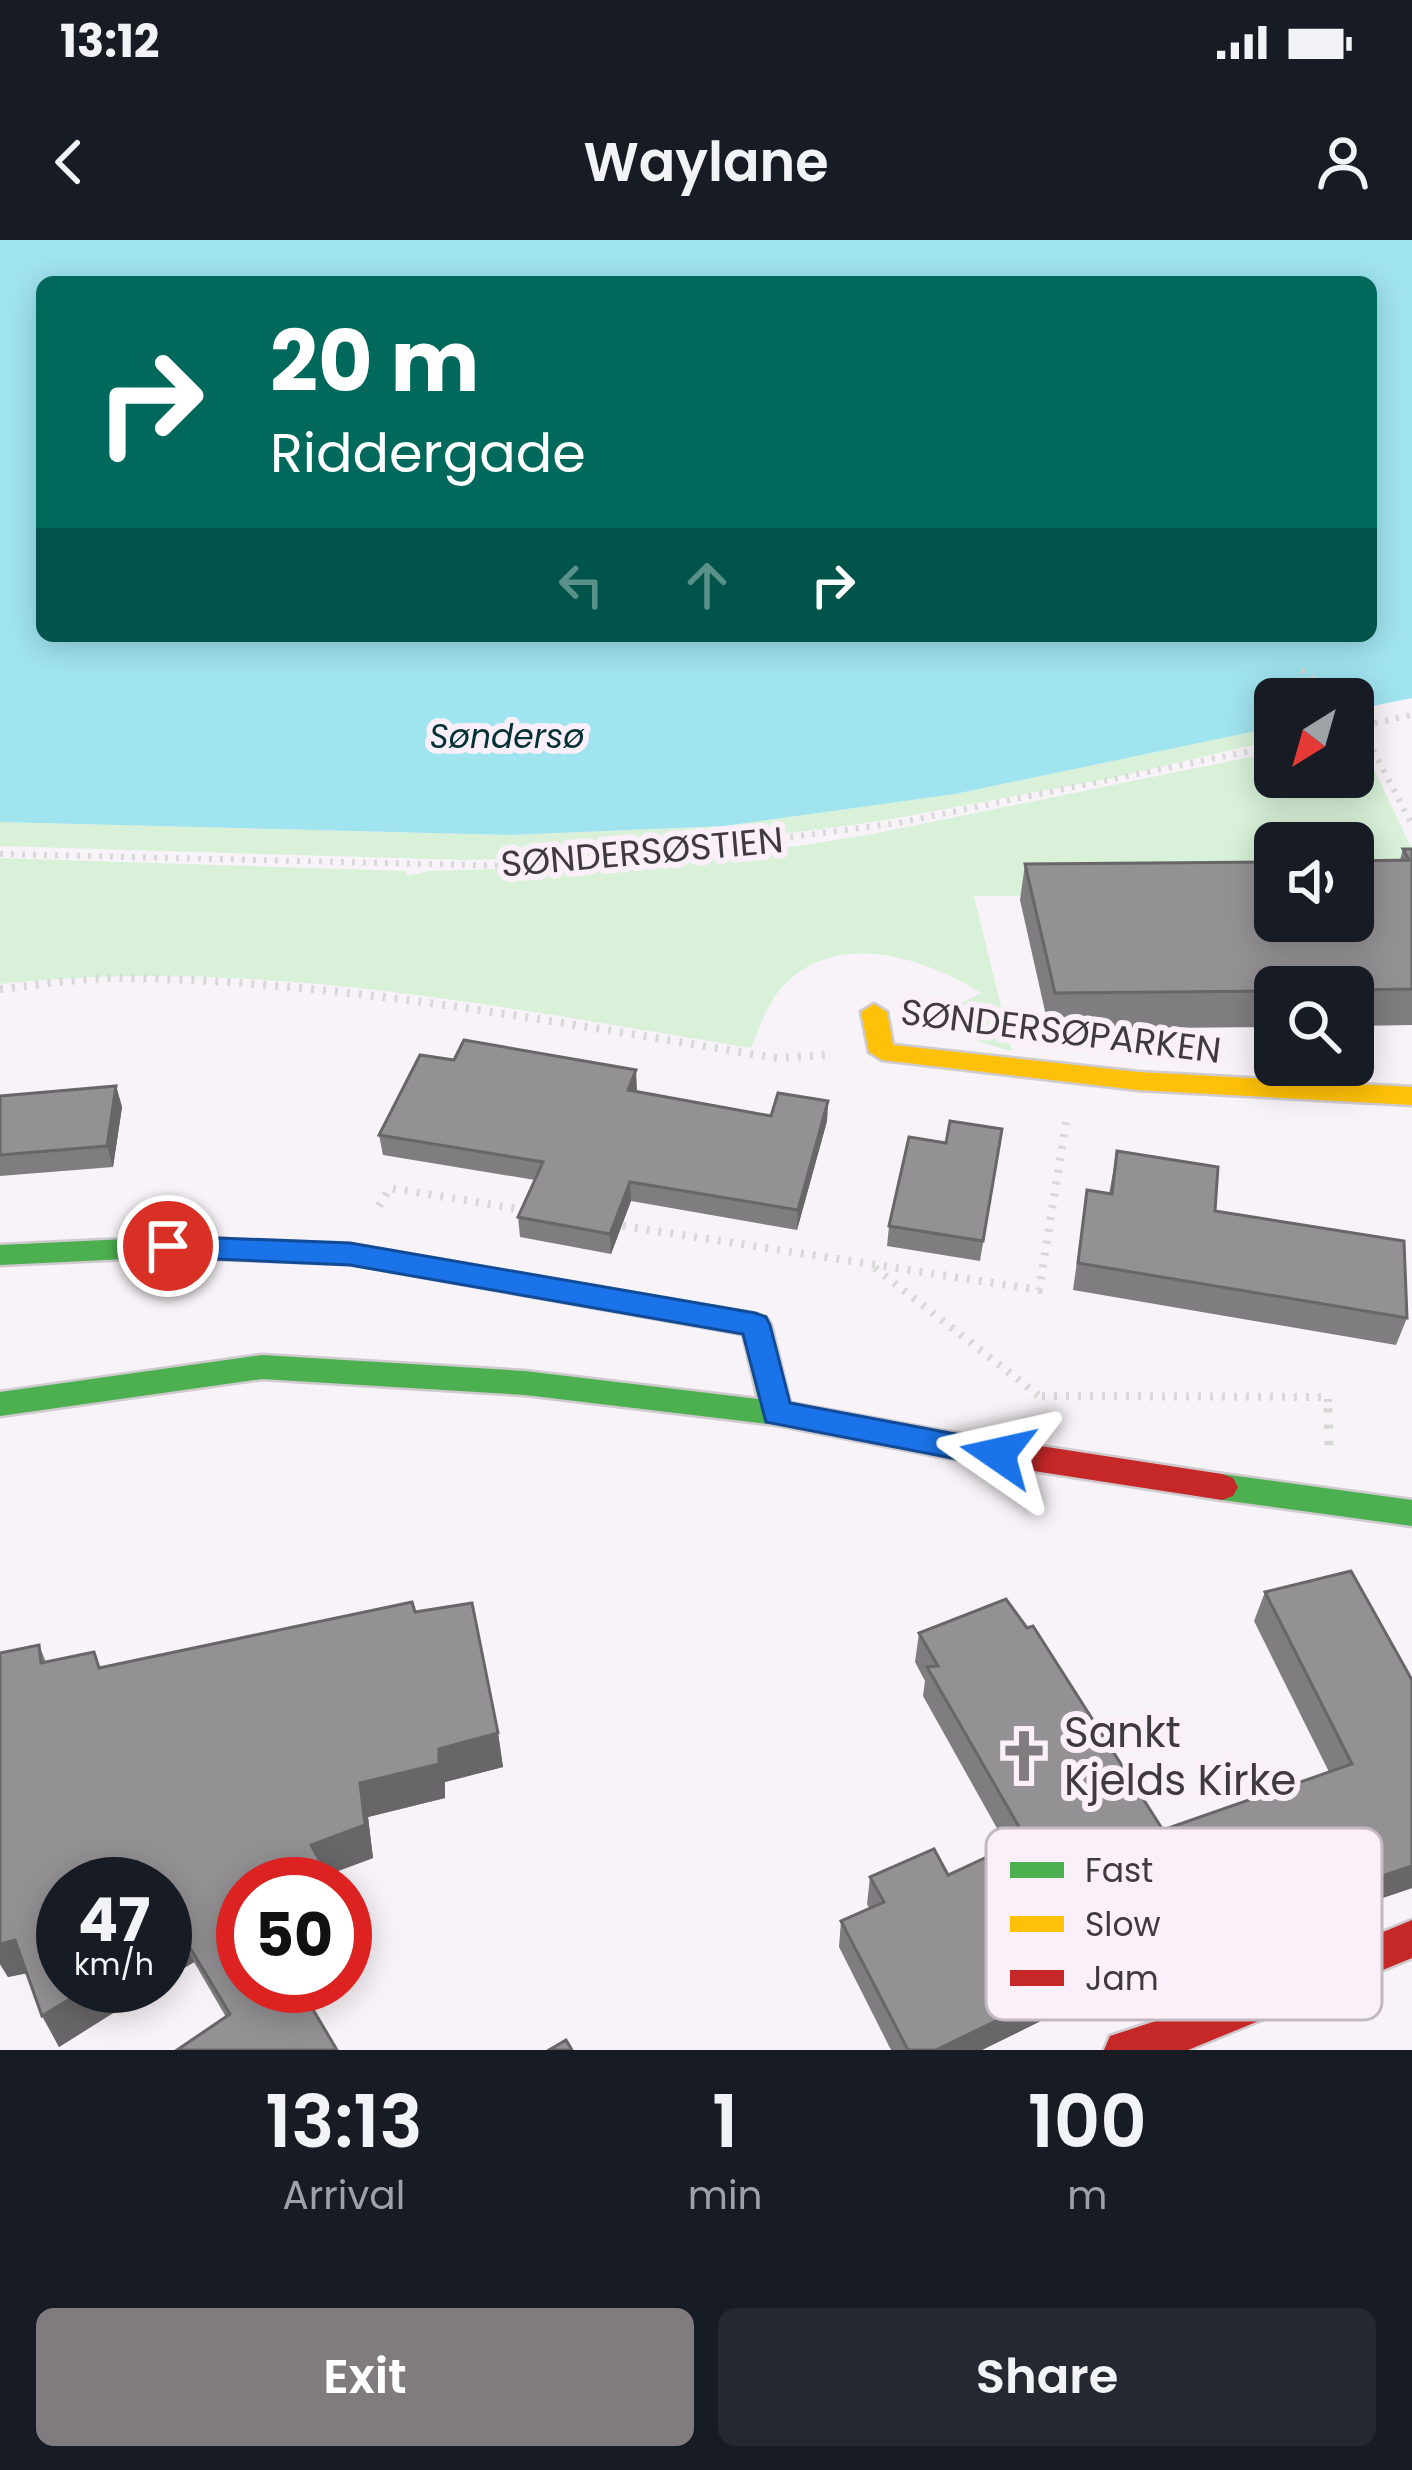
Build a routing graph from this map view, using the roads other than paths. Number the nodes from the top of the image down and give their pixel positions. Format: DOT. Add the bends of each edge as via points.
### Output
graph roads {
  1 [pos="874,1012"];
  2 [pos="1412,1096"];
  3 [pos="0,1255"];
  4 [pos="0,1404"];
  5 [pos="777,1413"];
  6 [pos="1412,1513"];
  7 [pos="1412,1939"];
  8 [pos="1382,1952"];
  9 [pos="1218,2020"];
  10 [pos="1124,2050"];
  1 -- 2 [label="street, SØNDERSØPARKEN" via="882,1052 1074,1074"];
  3 -- 5 [label="street" via="168,1246 350,1254 755,1325"];
  4 -- 5 [label="street" via="262,1367 525,1383"];
  5 -- 6 [label="street" via="1042,1462"];
  7 -- 8 [label="street"];
  9 -- 10 [label="street"];
}
